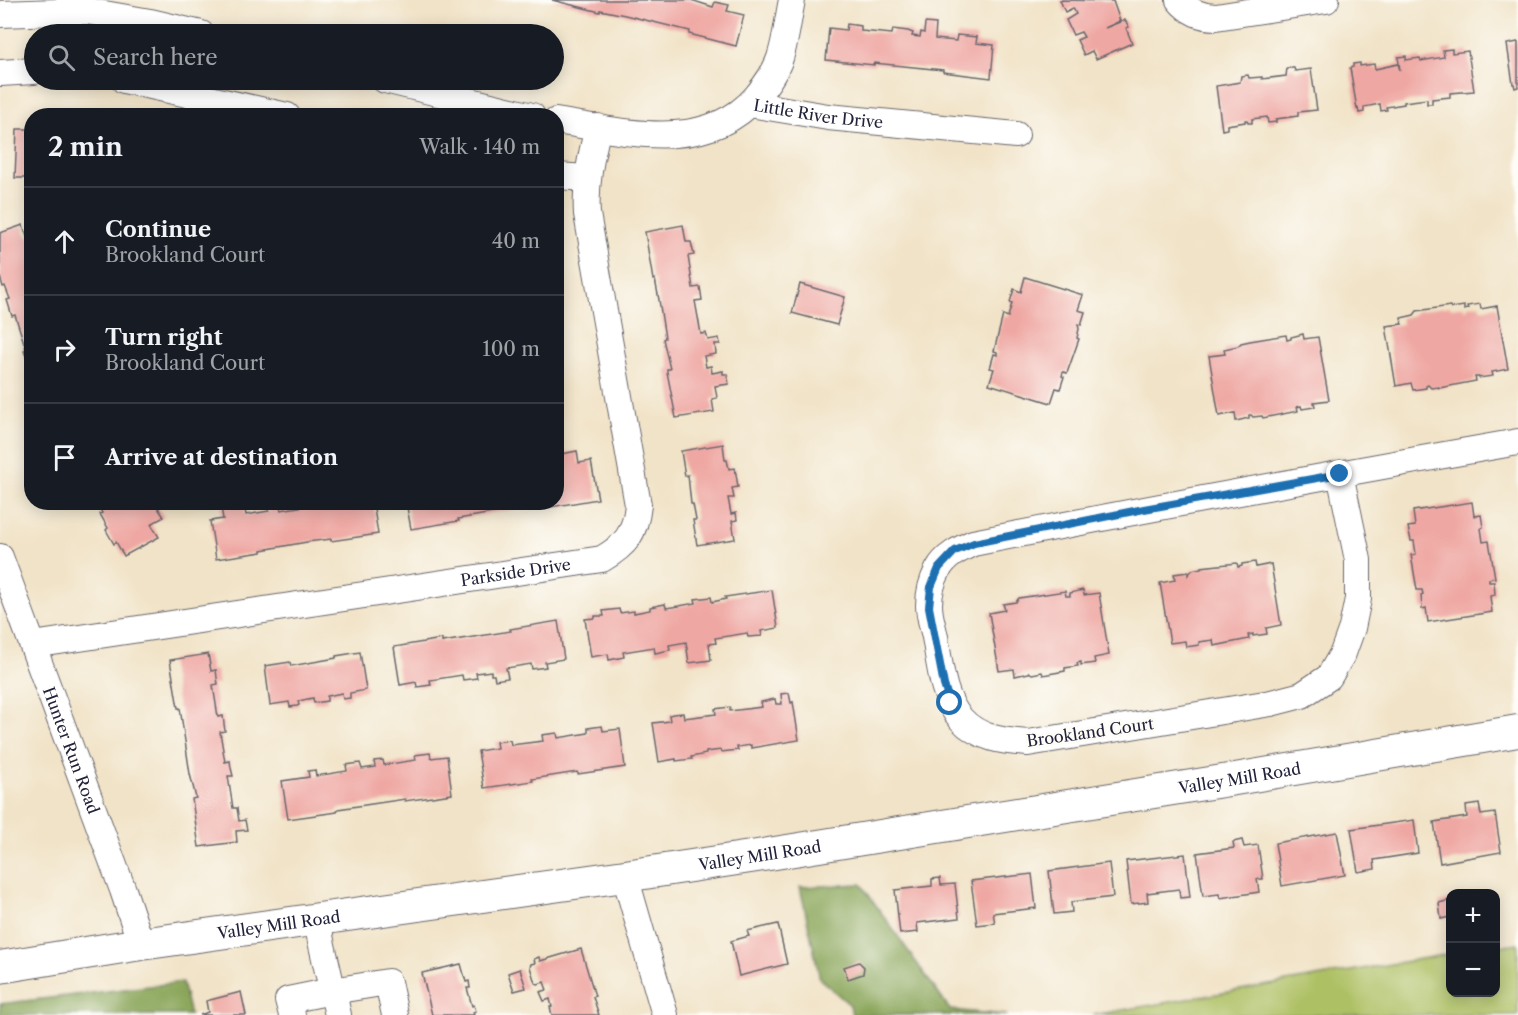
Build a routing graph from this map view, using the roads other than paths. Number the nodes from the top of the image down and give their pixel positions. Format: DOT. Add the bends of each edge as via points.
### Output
graph roads {
  1 [pos="792,0"];
  2 [pos="1179,0"];
  3 [pos="1326,0"];
  4 [pos="0,14"];
  5 [pos="158,24"];
  6 [pos="24,72"];
  7 [pos="0,73"];
  8 [pos="169,90"];
  9 [pos="426,90"];
  10 [pos="750,104"];
  11 [pos="251,108"];
  12 [pos="499,108"];
  13 [pos="564,122"];
  14 [pos="598,127"];
  15 [pos="1016,135"];
  16 [pos="564,176"];
  17 [pos="588,178"];
  18 [pos="1518,442"];
  19 [pos="1340,474"];
  20 [pos="0,557"];
  21 [pos="33,645"];
  22 [pos="1518,731"];
  23 [pos="626,876"];
  24 [pos="316,919"];
  25 [pos="141,944"];
  26 [pos="0,967"];
  27 [pos="335,1003"];
  28 [pos="292,1015"];
  29 [pos="395,1015"];
  30 [pos="664,1015"];
  1 -- 10 [label="street" via="780,59"];
  2 -- 3 [label="street" via="1192,12 1207,17"];
  4 -- 5 [label="street" via="87,11"];
  6 -- 7 [label="street"];
  8 -- 11 [label="street"];
  9 -- 12 [label="street"];
  10 -- 14 [label="street, Little River Drive" via="729,120 699,132 673,135"];
  10 -- 15 [label="street, Little River Drive" via="828,117"];
  13 -- 14 [label="street, Little River Drive"];
  14 -- 17 [label="street, Parkside Drive"];
  16 -- 17 [label="street"];
  17 -- 21 [label="street, Parkside Drive" via="587,214 638,505 629,536 618,550 602,559"];
  18 -- 19 [label="street, Brookland Court"];
  19 -- 19 [label="street, Brookland Court" via="1358,560 1358,599 1343,653 1329,677 1302,695 1028,743 982,735 961,720 950,703 929,607 931,587 939,568 955,551 974,543"];
  20 -- 21 [label="street, Hunter Run Road"];
  21 -- 25 [label="street, Hunter Run Road"];
  22 -- 23 [label="street, Valley Mill Road"];
  23 -- 24 [label="street, Valley Mill Road"];
  23 -- 30 [label="street"];
  24 -- 25 [label="street, Valley Mill Road"];
  24 -- 27 [label="street"];
  25 -- 26 [label="street, Valley Mill Road"];
  27 -- 28 [label="street" via="288,1000"];
  27 -- 29 [label="street" via="388,982"];
}
